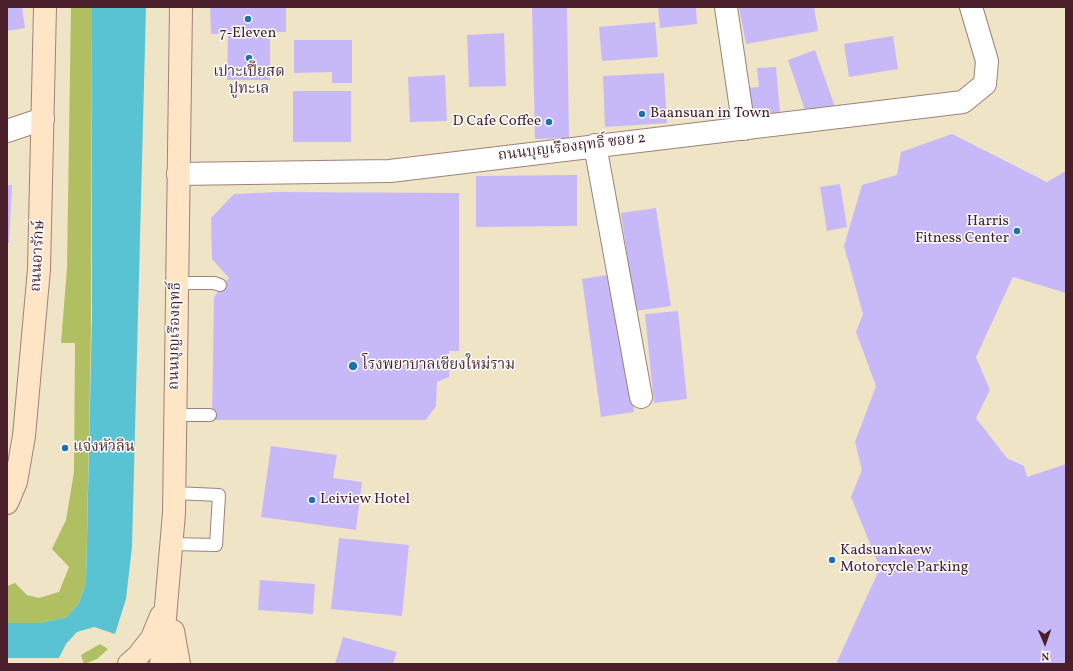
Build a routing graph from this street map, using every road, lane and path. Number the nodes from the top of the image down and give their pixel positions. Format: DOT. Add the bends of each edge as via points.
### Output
graph roads {
  1 [pos="45,7"];
  2 [pos="181,7"];
  3 [pos="726,7"];
  4 [pos="971,7"];
  5 [pos="43,119"];
  6 [pos="744,129"];
  7 [pos="7,131"];
  8 [pos="595,145"];
  9 [pos="178,174"];
  10 [pos="177,283"];
  11 [pos="220,285"];
  12 [pos="642,397"];
  13 [pos="175,415"];
  14 [pos="210,415"];
  15 [pos="174,493"];
  16 [pos="7,502"];
  17 [pos="172,544"];
  18 [pos="168,596"];
  19 [pos="129,664"];
  20 [pos="161,664"];
  21 [pos="179,664"];
  1 -- 5 [label="main road, ถนนอารักษ์"];
  2 -- 9 [label="main road, ถนนบุญเรืองฤทธิ์"];
  3 -- 6 [label="street"];
  4 -- 6 [label="street, ถนนบุญเรืองฤทธิ์ ซอย 2" via="987,61 984,84 963,102"];
  5 -- 7 [label="street"];
  5 -- 16 [label="main road, ถนนอารักษ์" via="39,269 33,347 19,467 16,482"];
  6 -- 8 [label="street, ถนนบุญเรืองฤทธิ์ ซอย 2"];
  8 -- 9 [label="street, ถนนบุญเรืองฤทธิ์ ซอย 2" via="390,171"];
  8 -- 12 [label="street"];
  9 -- 10 [label="main road, ถนนบุญเรืองฤทธิ์"];
  10 -- 11 [label="lane"];
  10 -- 13 [label="main road, ถนนบุญเรืองฤทธิ์"];
  13 -- 14 [label="lane"];
  13 -- 15 [label="main road, ถนนบุญเรืองฤทธิ์"];
  15 -- 17 [label="main road, ถนนบุญเรืองฤทธิ์"];
  15 -- 17 [label="lane" via="219,495 216,545"];
  17 -- 18 [label="main road, ถนนบุญเรืองฤทธิ์"];
  18 -- 19 [label="main road" via="152,638"];
  18 -- 20 [label="main road, ถนนบุญเรืองฤทธิ์"];
  18 -- 21 [label="main road"];
}
